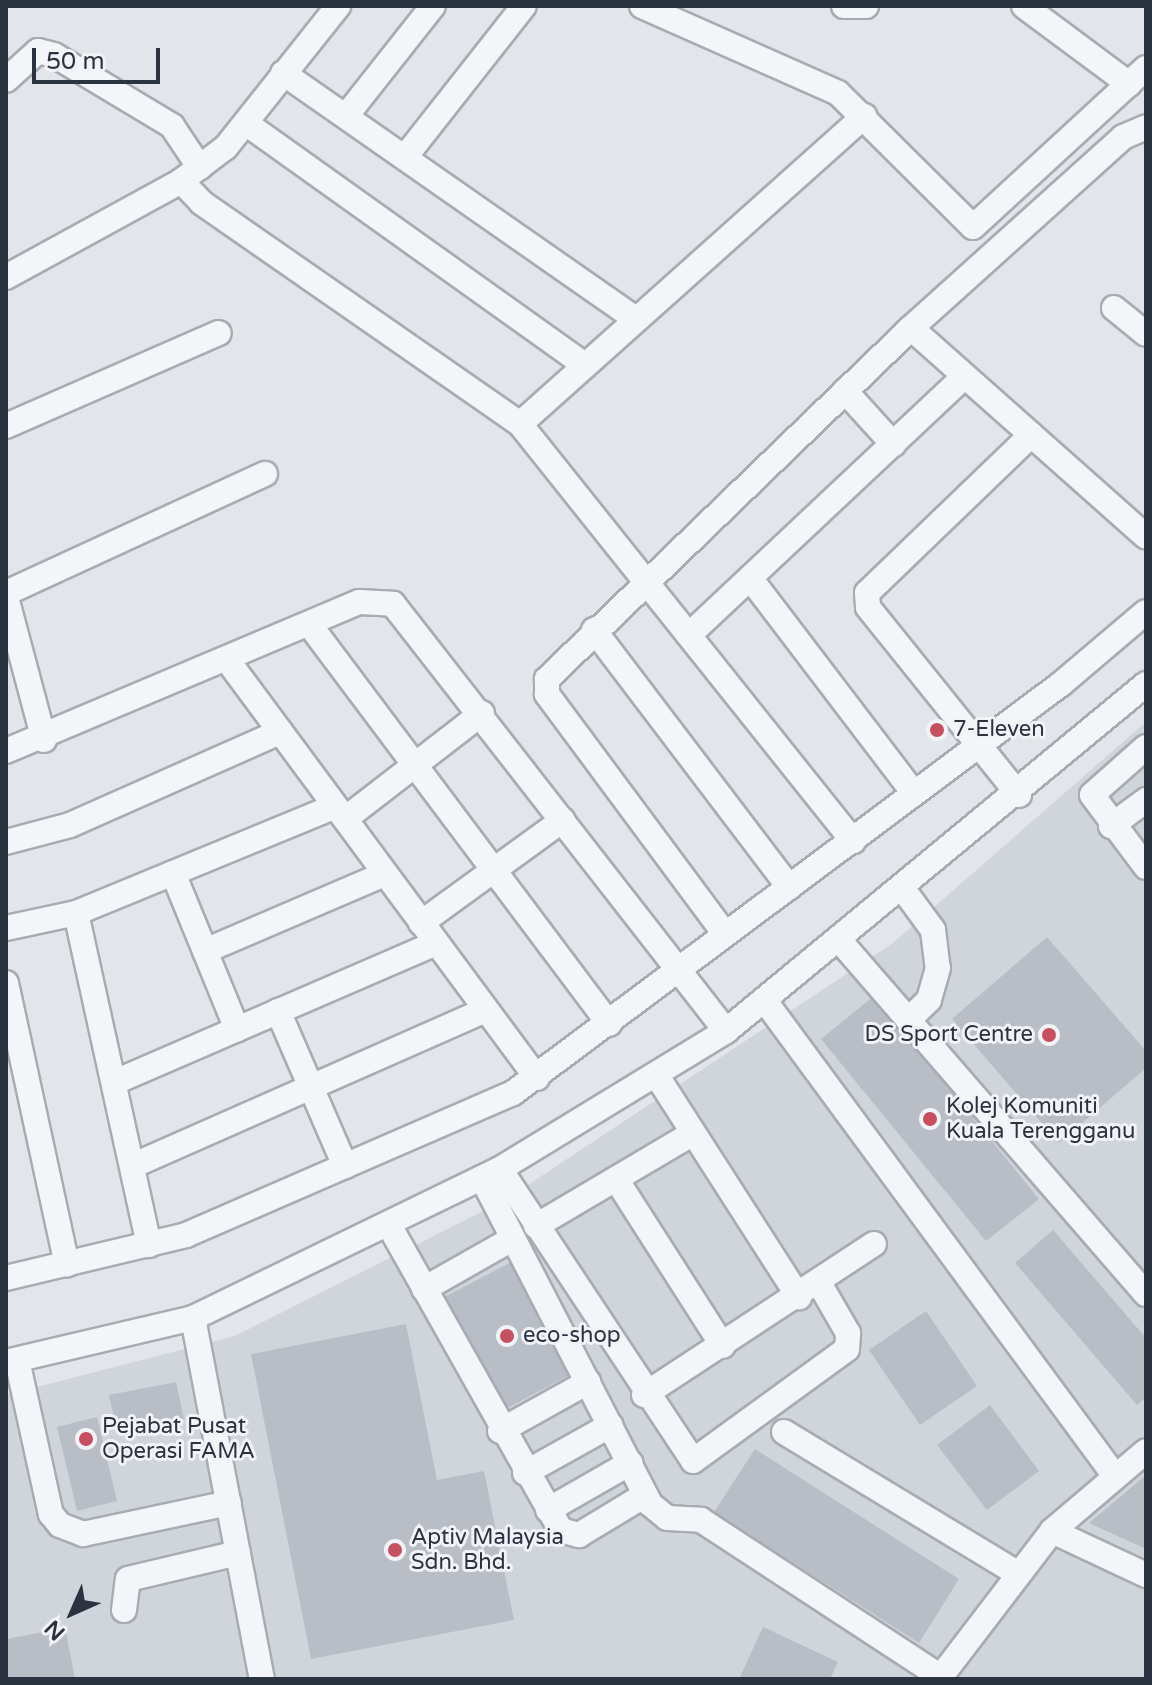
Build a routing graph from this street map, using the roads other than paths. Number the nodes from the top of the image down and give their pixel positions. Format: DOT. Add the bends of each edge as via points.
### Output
graph roads {
  1 [pos="338,6"];
  2 [pos="433,6"];
  3 [pos="524,6"];
  4 [pos="642,6"];
  5 [pos="844,6"];
  6 [pos="866,6"];
  7 [pos="1024,6"];
  8 [pos="283,73"];
  9 [pos="1138,76"];
  10 [pos="6,80"];
  11 [pos="346,116"];
  12 [pos="864,116"];
  13 [pos="247,124"];
  14 [pos="1146,127"];
  15 [pos="405,157"];
  16 [pos="191,174"];
  17 [pos="6,277"];
  18 [pos="1114,308"];
  19 [pos="634,318"];
  20 [pos="911,328"];
  21 [pos="219,333"];
  22 [pos="1146,334"];
  23 [pos="584,364"];
  24 [pos="965,376"];
  25 [pos="845,391"];
  26 [pos="520,424"];
  27 [pos="6,426"];
  28 [pos="1031,435"];
  29 [pos="893,444"];
  30 [pos="265,474"];
  31 [pos="1146,537"];
  32 [pos="750,578"];
  33 [pos="647,580"];
  34 [pos="6,595"];
  35 [pos="1146,612"];
  36 [pos="309,624"];
  37 [pos="594,630"];
  38 [pos="689,635"];
  39 [pos="228,661"];
  40 [pos="1146,684"];
  41 [pos="482,713"];
  42 [pos="280,732"];
  43 [pos="44,740"];
  44 [pos="978,745"];
  45 [pos="1146,747"];
  46 [pos="6,751"];
  47 [pos="414,764"];
  48 [pos="914,793"];
  49 [pos="1019,795"];
  50 [pos="1146,800"];
  51 [pos="340,812"];
  52 [pos="563,820"];
  53 [pos="1111,826"];
  54 [pos="853,841"];
  55 [pos="6,842"];
  56 [pos="1146,867"];
  57 [pos="494,871"];
  58 [pos="173,873"];
  59 [pos="385,874"];
  60 [pos="789,887"];
  61 [pos="903,889"];
  62 [pos="76,913"];
  63 [pos="421,923"];
  64 [pos="6,928"];
  65 [pos="725,934"];
  66 [pos="840,941"];
  67 [pos="436,943"];
  68 [pos="205,951"];
  69 [pos="692,961"];
  70 [pos="6,983"];
  71 [pos="765,1001"];
  72 [pos="486,1010"];
  73 [pos="278,1011"];
  74 [pos="908,1020"];
  75 [pos="609,1024"];
  76 [pos="237,1029"];
  77 [pos="726,1031"];
  78 [pos="657,1076"];
  79 [pos="537,1078"];
  80 [pos="115,1082"];
  81 [pos="310,1087"];
  82 [pos="693,1133"];
  83 [pos="132,1166"];
  84 [pos="345,1166"];
  85 [pos="491,1174"];
  86 [pos="616,1179"];
  87 [pos="536,1226"];
  88 [pos="390,1227"];
  89 [pos="512,1239"];
  90 [pos="874,1244"];
  91 [pos="149,1245"];
  92 [pos="67,1264"];
  93 [pos="6,1278"];
  94 [pos="424,1289"];
  95 [pos="809,1290"];
  96 [pos="1146,1294"];
  97 [pos="193,1318"];
  98 [pos="723,1346"];
  99 [pos="12,1361"];
  100 [pos="588,1382"];
  101 [pos="644,1395"];
  102 [pos="611,1425"];
  103 [pos="500,1431"];
  104 [pos="784,1432"];
  105 [pos="1146,1451"];
  106 [pos="630,1463"];
  107 [pos="525,1473"];
  108 [pos="1105,1484"];
  109 [pos="645,1495"];
  110 [pos="229,1503"];
  111 [pos="548,1510"];
  112 [pos="1052,1531"];
  113 [pos="238,1553"];
  114 [pos="1015,1572"];
  115 [pos="1146,1575"];
  116 [pos="124,1610"];
  117 [pos="941,1678"];
  118 [pos="262,1679"];
  1 -- 8 [label="street"];
  2 -- 11 [label="street"];
  3 -- 15 [label="street"];
  4 -- 12 [label="street" via="815,79"];
  5 -- 6 [label="street"];
  7 -- 9 [label="street"];
  8 -- 11 [label="street"];
  8 -- 13 [label="street"];
  9 -- 12 [label="street" via="973,227"];
  10 -- 16 [label="street" via="38,51 54,55 172,126"];
  11 -- 15 [label="street"];
  12 -- 19 [label="street"];
  13 -- 16 [label="street"];
  13 -- 23 [label="street"];
  14 -- 20 [label="street" via="1123,137"];
  15 -- 19 [label="street"];
  16 -- 17 [label="street"];
  16 -- 26 [label="street" via="202,203"];
  18 -- 22 [label="street"];
  19 -- 23 [label="street"];
  20 -- 24 [label="street"];
  20 -- 25 [label="street"];
  21 -- 27 [label="street"];
  23 -- 26 [label="street"];
  24 -- 28 [label="street"];
  24 -- 29 [label="street"];
  25 -- 29 [label="street"];
  25 -- 33 [label="street"];
  26 -- 33 [label="street"];
  28 -- 31 [label="street"];
  28 -- 44 [label="street" via="867,593 868,607"];
  29 -- 32 [label="street"];
  30 -- 34 [label="street"];
  32 -- 38 [label="street"];
  32 -- 48 [label="street"];
  33 -- 37 [label="street"];
  33 -- 38 [label="street"];
  34 -- 43 [label="street"];
  35 -- 44 [label="street"];
  36 -- 39 [label="street"];
  36 -- 41 [label="street" via="359,602 393,604"];
  36 -- 47 [label="street"];
  37 -- 60 [label="street"];
  37 -- 65 [label="street" via="553,669 547,694"];
  38 -- 54 [label="street"];
  39 -- 42 [label="street"];
  39 -- 43 [label="street"];
  40 -- 49 [label="street"];
  41 -- 47 [label="street"];
  41 -- 52 [label="street"];
  42 -- 51 [label="street"];
  42 -- 55 [label="street" via="70,825"];
  43 -- 46 [label="street"];
  44 -- 48 [label="street"];
  44 -- 49 [label="street"];
  45 -- 53 [label="street" via="1092,795"];
  47 -- 51 [label="street"];
  47 -- 57 [label="street"];
  48 -- 54 [label="street"];
  49 -- 61 [label="street"];
  50 -- 53 [label="street"];
  51 -- 58 [label="street"];
  51 -- 59 [label="street"];
  52 -- 57 [label="street"];
  52 -- 69 [label="street"];
  53 -- 56 [label="street"];
  54 -- 60 [label="street"];
  57 -- 63 [label="street"];
  57 -- 75 [label="street"];
  58 -- 62 [label="street"];
  58 -- 68 [label="street"];
  59 -- 63 [label="street"];
  59 -- 68 [label="street"];
  60 -- 65 [label="street"];
  61 -- 66 [label="street"];
  61 -- 74 [label="street" via="933,930 938,968 929,1000"];
  62 -- 64 [label="street"];
  62 -- 80 [label="street"];
  63 -- 67 [label="street"];
  65 -- 69 [label="street"];
  66 -- 71 [label="street"];
  66 -- 74 [label="street"];
  67 -- 72 [label="street"];
  67 -- 73 [label="street"];
  68 -- 76 [label="street"];
  69 -- 75 [label="street"];
  69 -- 77 [label="street"];
  70 -- 92 [label="street"];
  71 -- 77 [label="street"];
  71 -- 108 [label="street"];
  72 -- 79 [label="street"];
  72 -- 81 [label="street"];
  73 -- 76 [label="street"];
  73 -- 81 [label="street"];
  74 -- 96 [label="street"];
  75 -- 79 [label="street"];
  76 -- 80 [label="street"];
  77 -- 78 [label="street"];
  78 -- 82 [label="street"];
  78 -- 85 [label="street"];
  79 -- 84 [label="street"];
  80 -- 83 [label="street"];
  81 -- 83 [label="street"];
  81 -- 84 [label="street"];
  82 -- 86 [label="street"];
  82 -- 95 [label="street"];
  83 -- 91 [label="street"];
  84 -- 91 [label="street"];
  85 -- 87 [label="street"];
  85 -- 88 [label="street"];
  85 -- 89 [label="street"];
  86 -- 87 [label="street"];
  86 -- 98 [label="street"];
  87 -- 101 [label="street"];
  88 -- 94 [label="street"];
  88 -- 97 [label="street"];
  89 -- 94 [label="street"];
  89 -- 100 [label="street"];
  90 -- 95 [label="street"];
  91 -- 92 [label="street"];
  92 -- 93 [label="street"];
  94 -- 103 [label="street"];
  95 -- 98 [label="street"];
  95 -- 101 [label="street" via="848,1333 847,1349 701,1461 685,1457"];
  97 -- 99 [label="street"];
  97 -- 110 [label="street"];
  98 -- 101 [label="street"];
  99 -- 110 [label="street" via="51,1514 60,1525 83,1534"];
  100 -- 102 [label="street"];
  100 -- 103 [label="street"];
  102 -- 106 [label="street"];
  102 -- 107 [label="street"];
  103 -- 107 [label="street"];
  104 -- 114 [label="street"];
  105 -- 108 [label="street"];
  106 -- 109 [label="street"];
  106 -- 111 [label="street"];
  107 -- 111 [label="street"];
  108 -- 112 [label="street"];
  109 -- 111 [label="street" via="579,1535 568,1536"];
  109 -- 117 [label="street" via="659,1514 701,1520"];
  110 -- 113 [label="street"];
  112 -- 114 [label="street"];
  112 -- 115 [label="street"];
  113 -- 116 [label="street" via="128,1579"];
  113 -- 118 [label="street"];
  114 -- 117 [label="street"];
}
